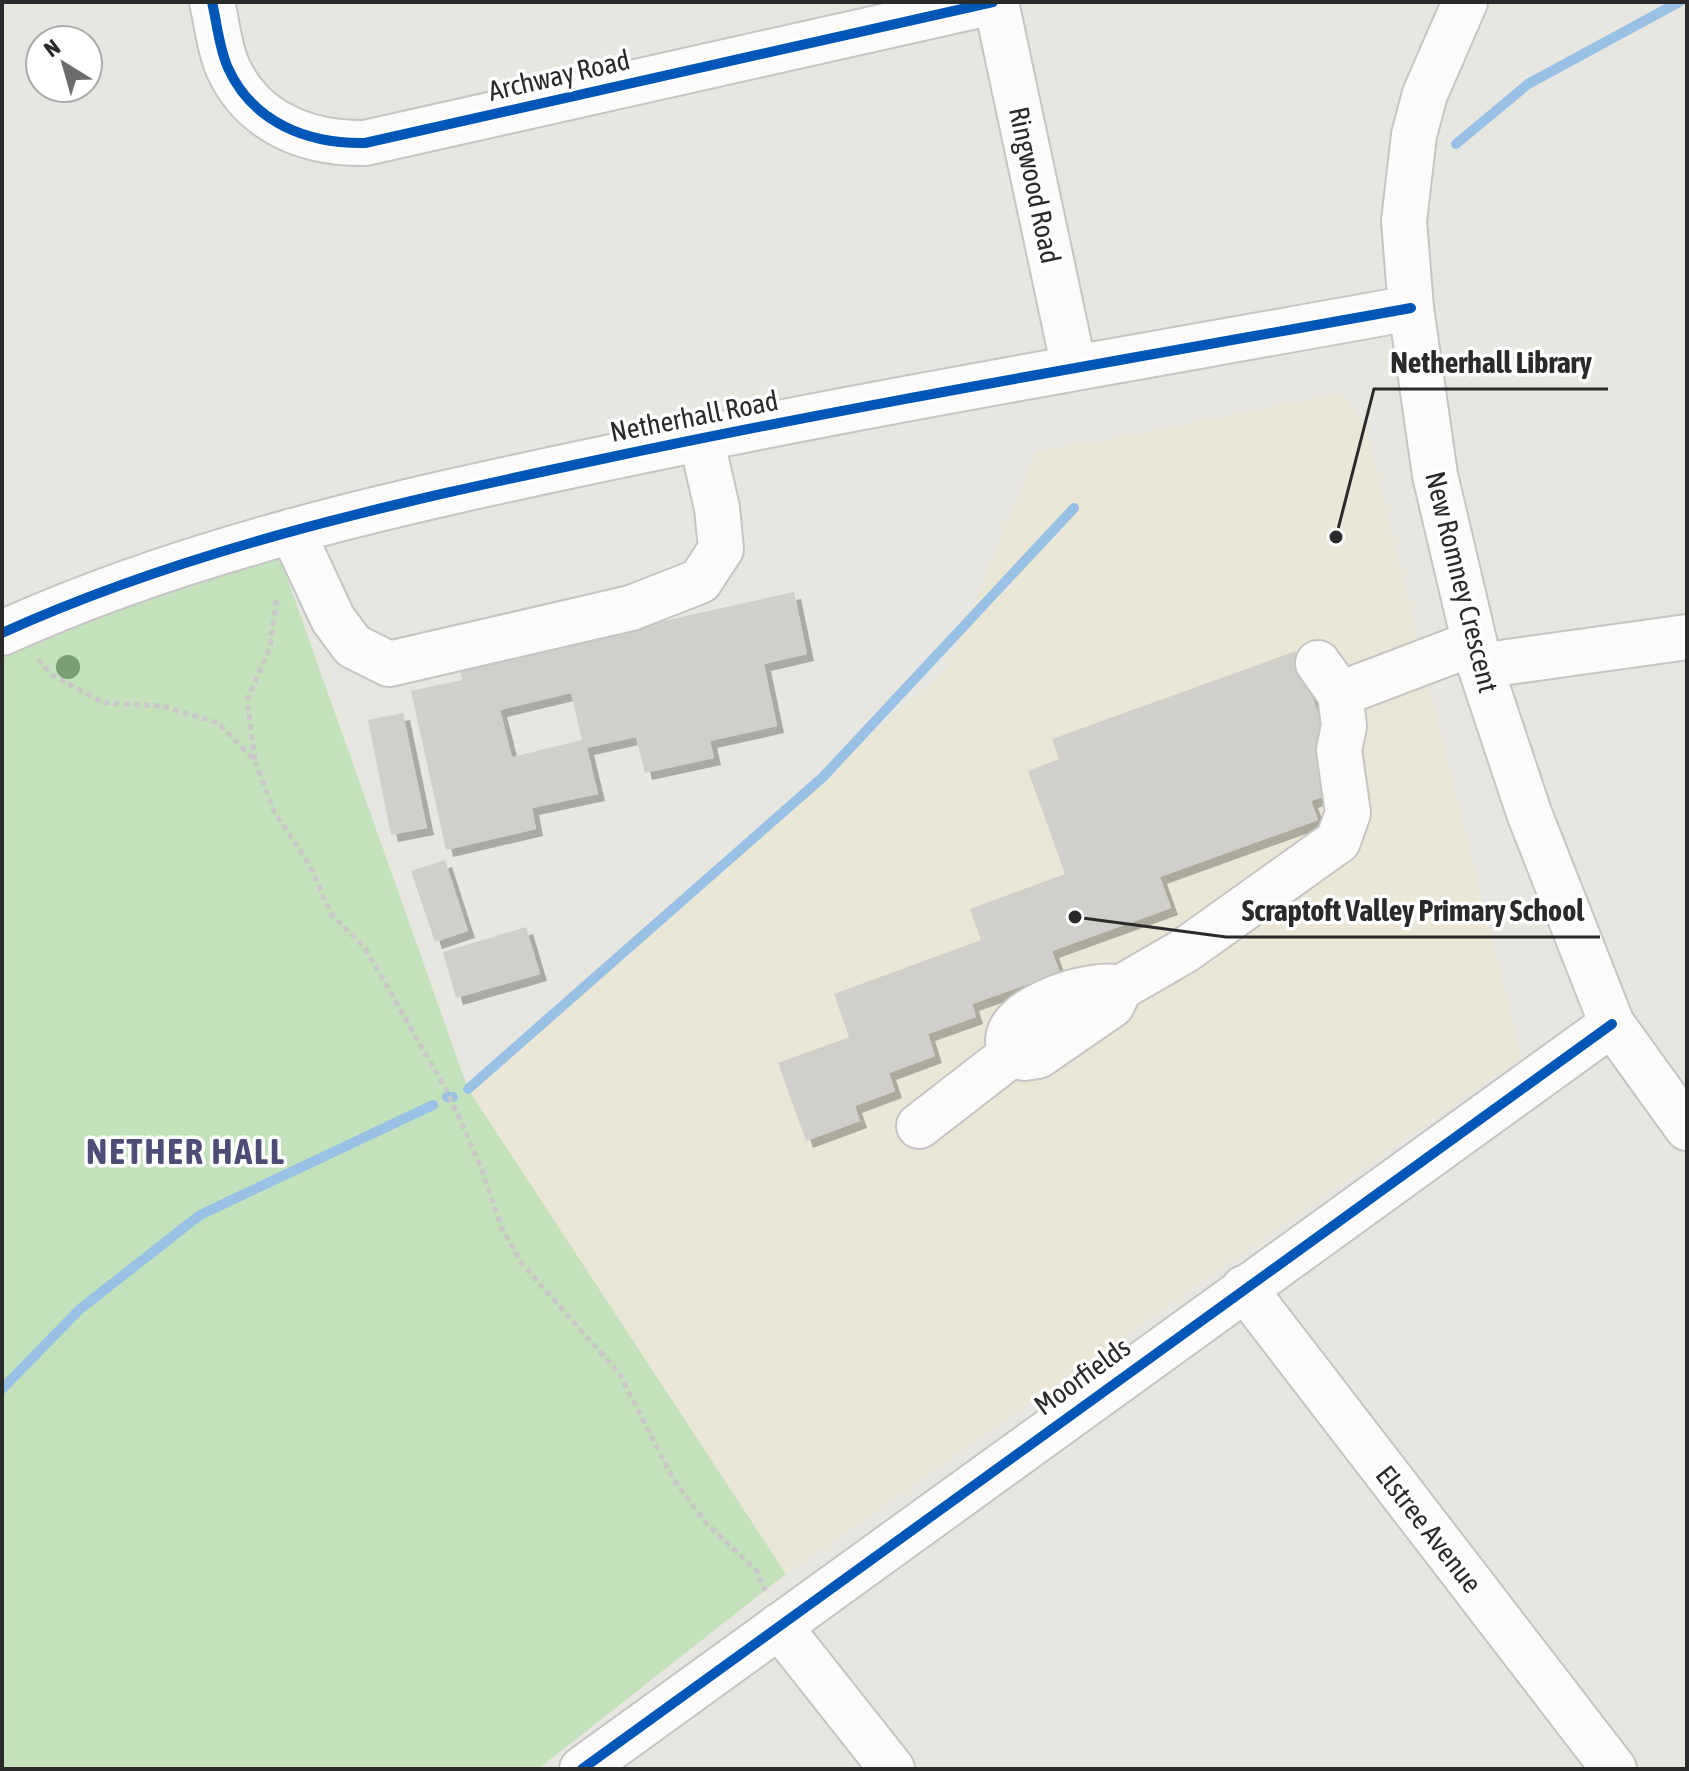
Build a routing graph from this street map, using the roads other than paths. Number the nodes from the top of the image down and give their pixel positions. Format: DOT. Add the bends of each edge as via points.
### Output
graph roads {
  1 [pos="212,2"];
  2 [pos="995,2"];
  3 [pos="1465,2"];
  4 [pos="1411,308"];
  5 [pos="1074,368"];
  6 [pos="701,438"];
  7 [pos="276,536"];
  8 [pos="5,620"];
  9 [pos="1687,637"];
  10 [pos="1477,655"];
  11 [pos="1612,1024"];
  12 [pos="919,1126"];
  13 [pos="1687,1128"];
  14 [pos="1244,1288"];
  15 [pos="779,1626"];
  16 [pos="582,1769"];
  17 [pos="892,1769"];
  18 [pos="1614,1769"];
  1 -- 2 [label="street, Archway Road" via="227,66 251,103 290,131 339,144 365,143"];
  2 -- 5 [label="street, Ringwood Road"];
  3 -- 4 [label="street, New Romney Crescent" via="1440,53 1414,135 1404,221"];
  4 -- 5 [label="street, Netherhall Road"];
  4 -- 10 [label="street, New Romney Crescent" via="1435,475"];
  5 -- 6 [label="street, Netherhall Road"];
  6 -- 7 [label="street, Netherhall Road" via="386,504"];
  6 -- 7 [label="street" via="721,549 700,581 631,608 389,664 353,646"];
  7 -- 8 [label="street, Netherhall Road"];
  9 -- 10 [label="street"];
  10 -- 11 [label="street, New Romney Crescent" via="1529,813"];
  10 -- 12 [label="street" via="1329,678 1344,726 1339,750 1348,800 1338,841 1184,951 1120,988 1112,1005 1038,1056 1012,1054"];
  11 -- 13 [label="street, New Romney Crescent"];
  11 -- 14 [label="street, Moorfields"];
  14 -- 15 [label="street, Moorfields"];
  14 -- 18 [label="street, Elstree Avenue"];
  15 -- 16 [label="street, Moorfields"];
  15 -- 17 [label="street"];
}
